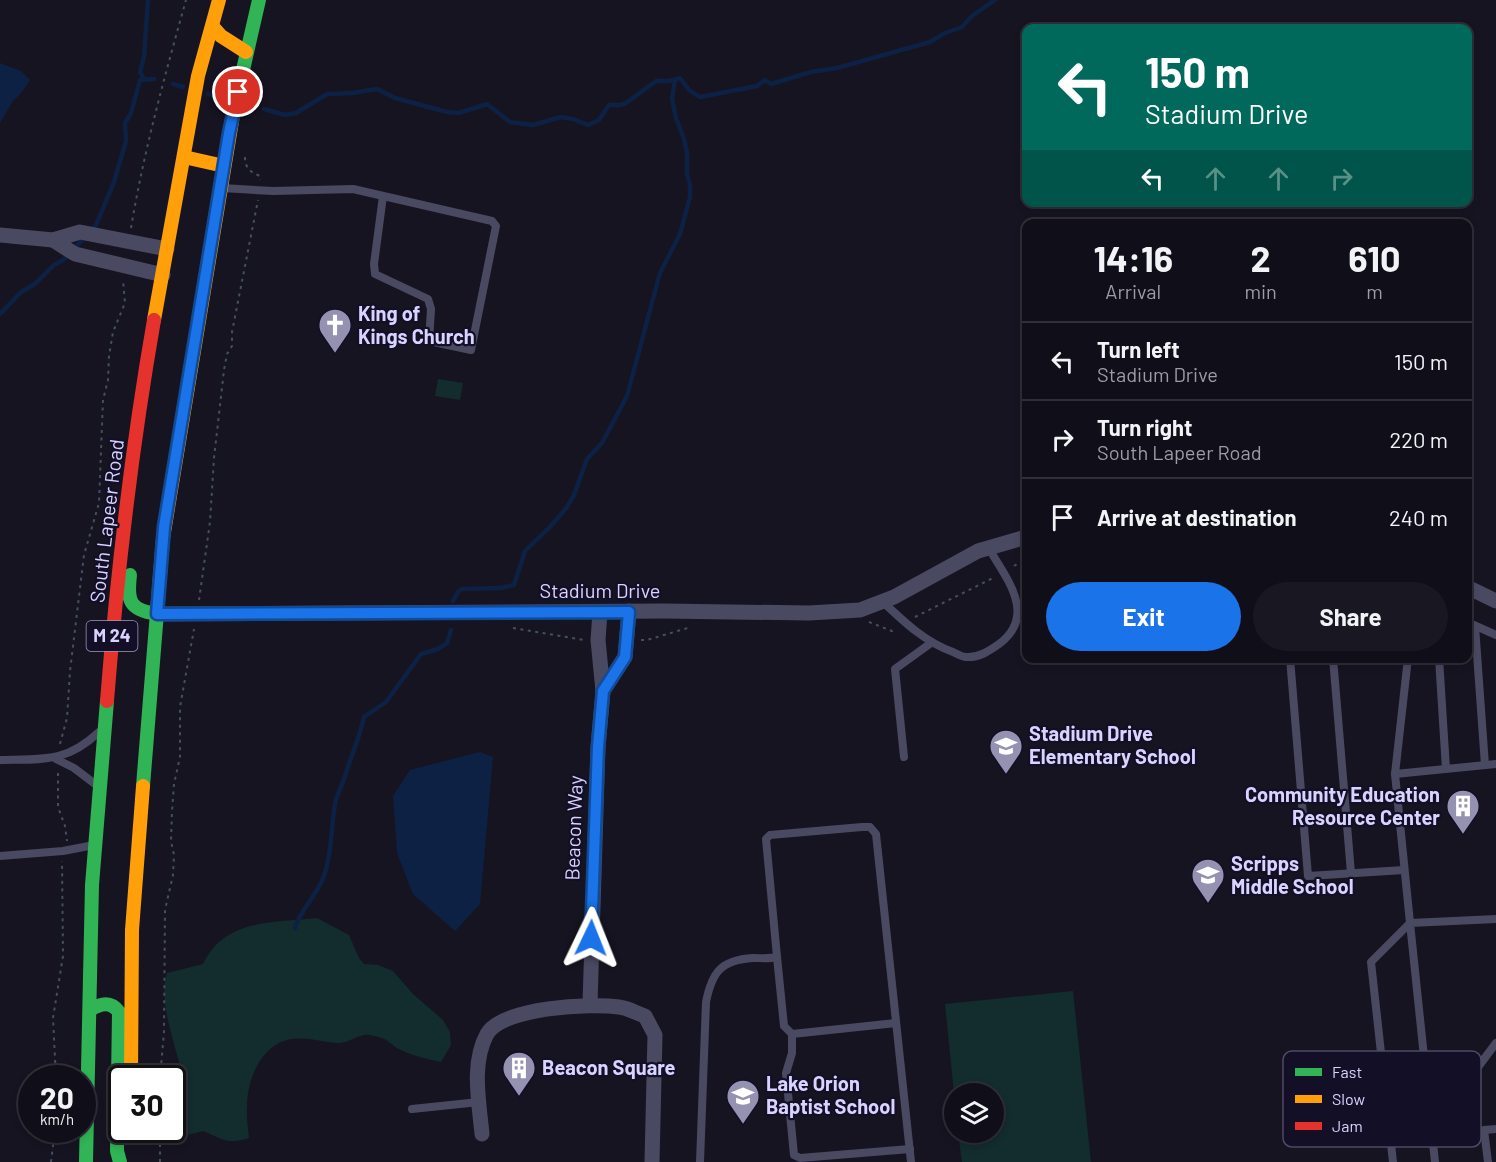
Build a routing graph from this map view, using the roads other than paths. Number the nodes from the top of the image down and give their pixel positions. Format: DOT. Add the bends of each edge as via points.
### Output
graph roads {
  1 [pos="219,0"];
  2 [pos="259,0"];
  3 [pos="213,27"];
  4 [pos="246,52"];
  5 [pos="184,157"];
  6 [pos="224,166"];
  7 [pos="220,188"];
  8 [pos="383,196"];
  9 [pos="0,235"];
  10 [pos="53,240"];
  11 [pos="167,249"];
  12 [pos="162,275"];
  13 [pos="135,449"];
  14 [pos="1022,538"];
  15 [pos="988,547"];
  16 [pos="1472,589"];
  17 [pos="882,601"];
  18 [pos="1496,601"];
  19 [pos="600,612"];
  20 [pos="629,612"];
  21 [pos="157,614"];
  22 [pos="1472,624"];
  23 [pos="1475,626"];
  24 [pos="1496,635"];
  25 [pos="932,643"];
  26 [pos="1290,663"];
  27 [pos="1333,663"];
  28 [pos="1407,663"];
  29 [pos="1439,663"];
  30 [pos="603,691"];
  31 [pos="105,727"];
  32 [pos="904,757"];
  33 [pos="56,759"];
  34 [pos="0,760"];
  35 [pos="1496,764"];
  36 [pos="1485,765"];
  37 [pos="1446,769"];
  38 [pos="1395,774"];
  39 [pos="99,795"];
  40 [pos="95,845"];
  41 [pos="0,856"];
  42 [pos="1404,870"];
  43 [pos="1351,873"];
  44 [pos="1496,919"];
  45 [pos="1410,923"];
  46 [pos="777,957"];
  47 [pos="590,1004"];
  48 [pos="90,1010"];
  49 [pos="896,1023"];
  50 [pos="792,1034"];
  51 [pos="1496,1043"];
  52 [pos="1381,1051"];
  53 [pos="1423,1051"];
  54 [pos="1481,1063"];
  55 [pos="131,1065"];
  56 [pos="479,1102"];
  57 [pos="412,1109"];
  58 [pos="1496,1129"];
  59 [pos="482,1134"];
  60 [pos="130,1143"];
  61 [pos="1391,1147"];
  62 [pos="1433,1147"];
  63 [pos="910,1149"];
  64 [pos="86,1162"];
  65 [pos="120,1162"];
  66 [pos="130,1162"];
  67 [pos="652,1162"];
  68 [pos="700,1162"];
  69 [pos="911,1162"];
  70 [pos="1393,1162"];
  71 [pos="1435,1162"];
  72 [pos="1488,1162"];
  1 -- 3 [label="main road, South Lapeer Road / M 24"];
  2 -- 4 [label="main road, M 24"];
  3 -- 4 [label="main road"];
  3 -- 5 [label="main road, South Lapeer Road / M 24" via="198,75"];
  4 -- 6 [label="main road, M 24"];
  5 -- 6 [label="main road"];
  5 -- 11 [label="main road, South Lapeer Road / M 24"];
  6 -- 7 [label="main road, M 24"];
  7 -- 8 [label="lane" via="345,188"];
  7 -- 21 [label="main road, M 24" via="164,527"];
  8 -- 8 [label="lane" via="495,224 471,350 429,341 428,299 375,274"];
  9 -- 10 [label="street"];
  10 -- 11 [label="street" via="80,232"];
  10 -- 12 [label="street" via="75,254"];
  11 -- 12 [label="main road, South Lapeer Road / M 24"];
  12 -- 13 [label="main road, South Lapeer Road / M 24"];
  13 -- 21 [label="main road" via="141,491 128,596 139,612"];
  13 -- 31 [label="main road, South Lapeer Road / M 24" via="115,600"];
  14 -- 15 [label="street, Stadium Drive"];
  15 -- 17 [label="street, Stadium Drive"];
  15 -- 25 [label="lane" via="1015,593 1019,617 1007,638 985,654 965,657"];
  16 -- 18 [label="street"];
  17 -- 20 [label="street, Stadium Drive" via="860,610 809,613"];
  17 -- 25 [label="lane"];
  19 -- 20 [label="street, Stadium Drive"];
  19 -- 21 [label="street, Stadium Drive"];
  19 -- 30 [label="street, Beacon Way" via="598,640"];
  20 -- 30 [label="street, Beacon Way" via="625,657"];
  21 -- 55 [label="main road, M 24" via="132,930"];
  22 -- 23 [label="lane"];
  23 -- 24 [label="lane"];
  23 -- 36 [label="lane"];
  25 -- 32 [label="lane" via="895,669"];
  26 -- 43 [label="lane" via="1308,876"];
  27 -- 43 [label="lane"];
  28 -- 38 [label="lane"];
  29 -- 37 [label="lane"];
  30 -- 47 [label="street, Beacon Way"];
  31 -- 33 [label="lane" via="86,745"];
  31 -- 39 [label="main road, South Lapeer Road / M 24"];
  33 -- 34 [label="lane"];
  33 -- 39 [label="lane" via="87,777"];
  35 -- 36 [label="lane"];
  36 -- 37 [label="lane"];
  37 -- 38 [label="lane"];
  38 -- 42 [label="lane"];
  39 -- 40 [label="main road, South Lapeer Road / M 24"];
  40 -- 41 [label="lane"];
  40 -- 48 [label="main road, South Lapeer Road / M 24"];
  42 -- 43 [label="lane"];
  42 -- 45 [label="lane"];
  44 -- 45 [label="lane"];
  45 -- 52 [label="lane" via="1371,962"];
  45 -- 53 [label="lane"];
  46 -- 49 [label="lane" via="766,839 783,833 870,827 876,834"];
  46 -- 50 [label="lane" via="784,1026"];
  46 -- 68 [label="lane" via="728,963 710,982"];
  47 -- 56 [label="street" via="526,1013 488,1032 478,1055"];
  47 -- 67 [label="street" via="622,1007 645,1016 655,1035"];
  48 -- 64 [label="main road, South Lapeer Road / M 24"];
  48 -- 65 [label="main road" via="107,1003 119,1012"];
  49 -- 50 [label="lane"];
  49 -- 63 [label="lane"];
  50 -- 63 [label="lane" via="786,1073 794,1155 800,1158"];
  51 -- 54 [label="lane"];
  56 -- 57 [label="lane"];
  56 -- 59 [label="street"];
  58 -- 72 [label="lane" via="1484,1130"];
  60 -- 66 [label="main road"];
  61 -- 70 [label="lane"];
  62 -- 71 [label="lane"];
  63 -- 69 [label="lane"];
}
